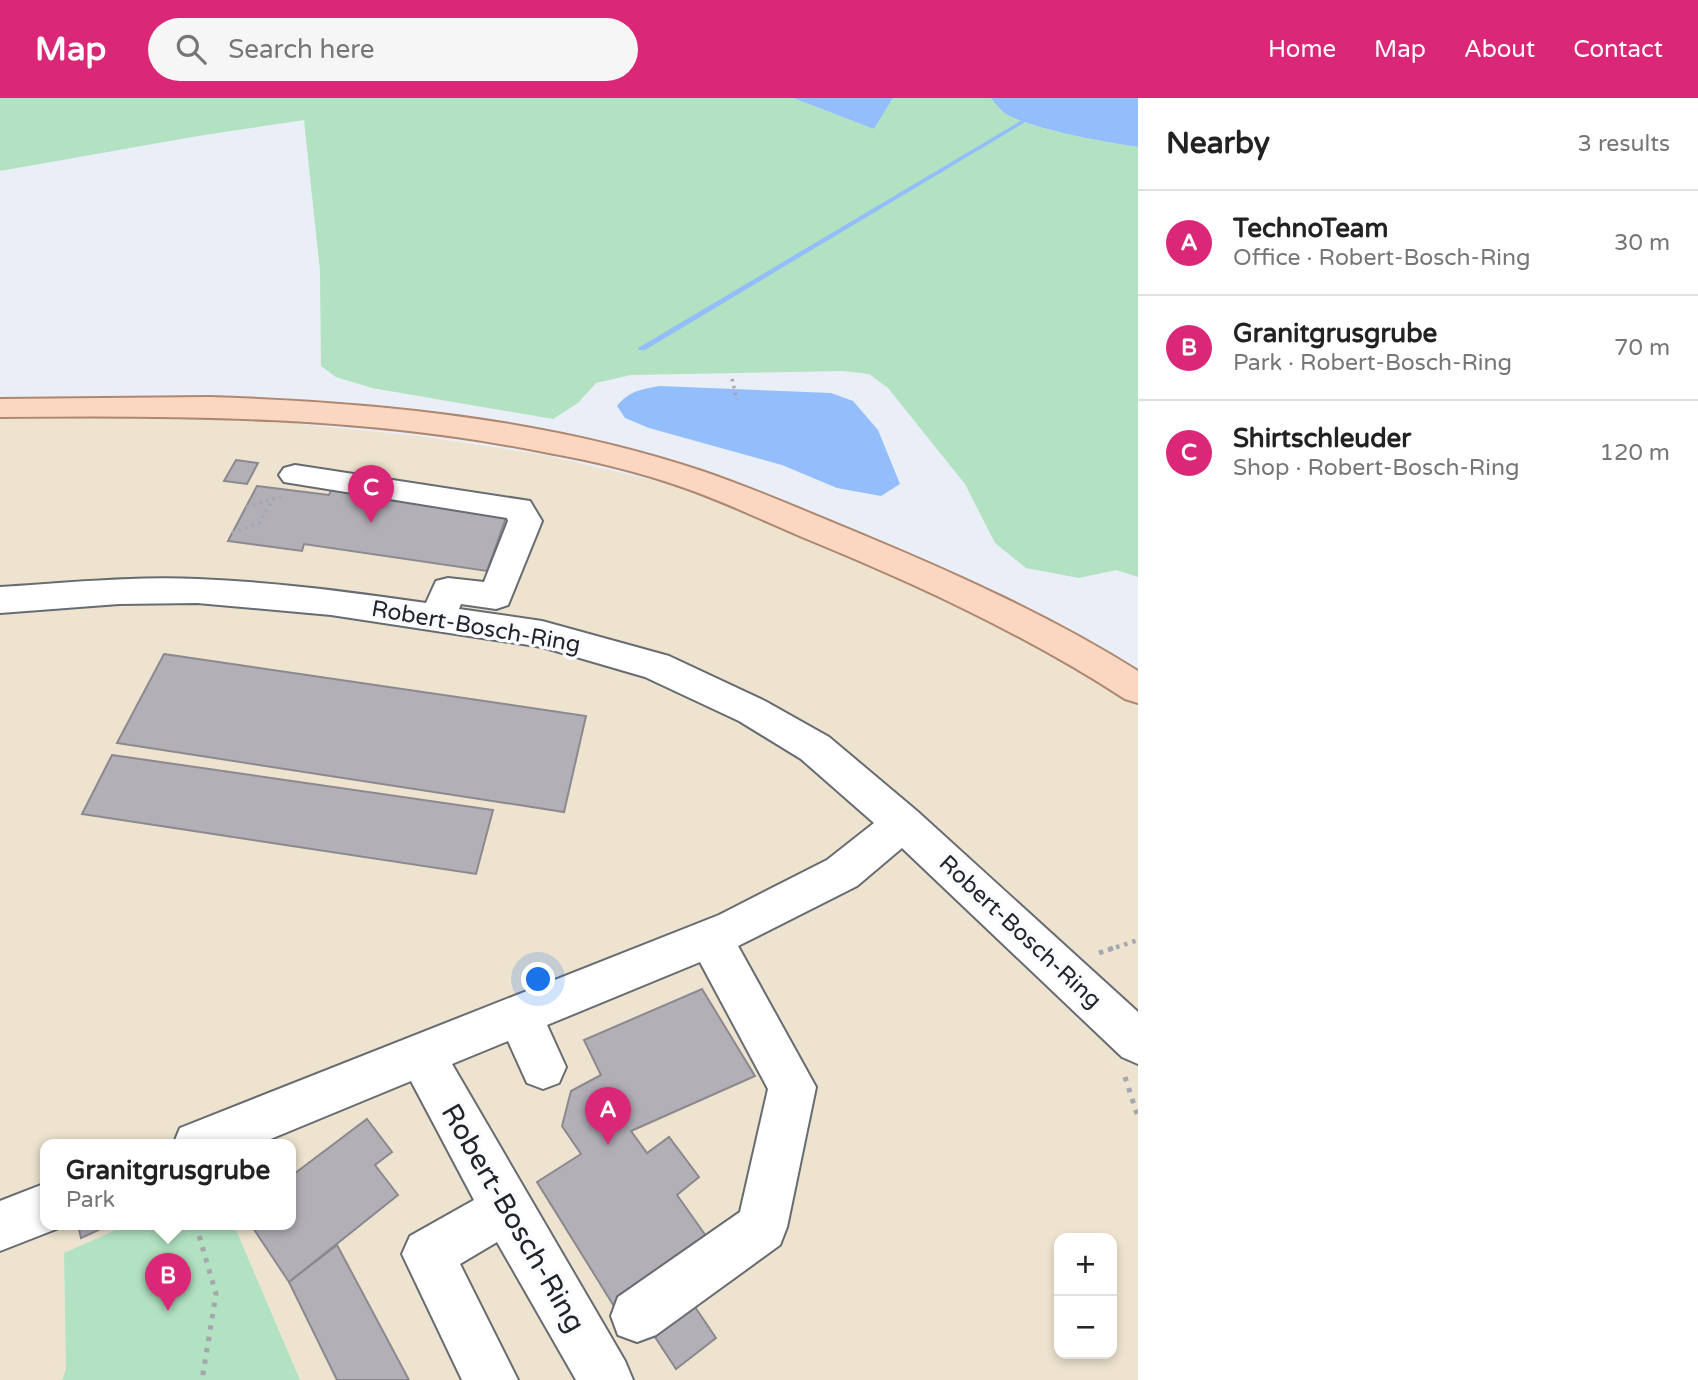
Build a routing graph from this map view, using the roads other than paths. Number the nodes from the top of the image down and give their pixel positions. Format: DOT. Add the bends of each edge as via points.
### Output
graph roads {
  1 [pos="0,408"];
  2 [pos="292,479"];
  3 [pos="0,600"];
  4 [pos="439,617"];
  5 [pos="1138,689"];
  6 [pos="903,823"];
  7 [pos="710,938"];
  8 [pos="519,1016"];
  9 [pos="1138,1042"];
  10 [pos="422,1056"];
  11 [pos="543,1067"];
  12 [pos="212,1139"];
  13 [pos="506,1209"];
  14 [pos="40,1210"];
  15 [pos="0,1226"];
  16 [pos="637,1316"];
  17 [pos="491,1380"];
  18 [pos="606,1380"];
  1 -- 5 [label="main road" via="242,407 334,412 539,442 666,471 985,601"];
  2 -- 4 [label="street" via="518,509 525,521 496,596 448,590"];
  3 -- 4 [label="street, Robert-Bosch-Ring" via="197,591"];
  4 -- 6 [label="street, Robert-Bosch-Ring" via="542,634 656,666 752,711 815,748"];
  6 -- 7 [label="street" via="842,873"];
  6 -- 9 [label="street, Robert-Bosch-Ring"];
  7 -- 8 [label="street"];
  7 -- 16 [label="street" via="792,1087 762,1227"];
  8 -- 10 [label="street"];
  8 -- 11 [label="street"];
  10 -- 12 [label="street"];
  10 -- 13 [label="street, Robert-Bosch-Ring"];
  13 -- 17 [label="street" via="428,1254"];
  13 -- 18 [label="street, Robert-Bosch-Ring"];
  14 -- 15 [label="street"];
}
